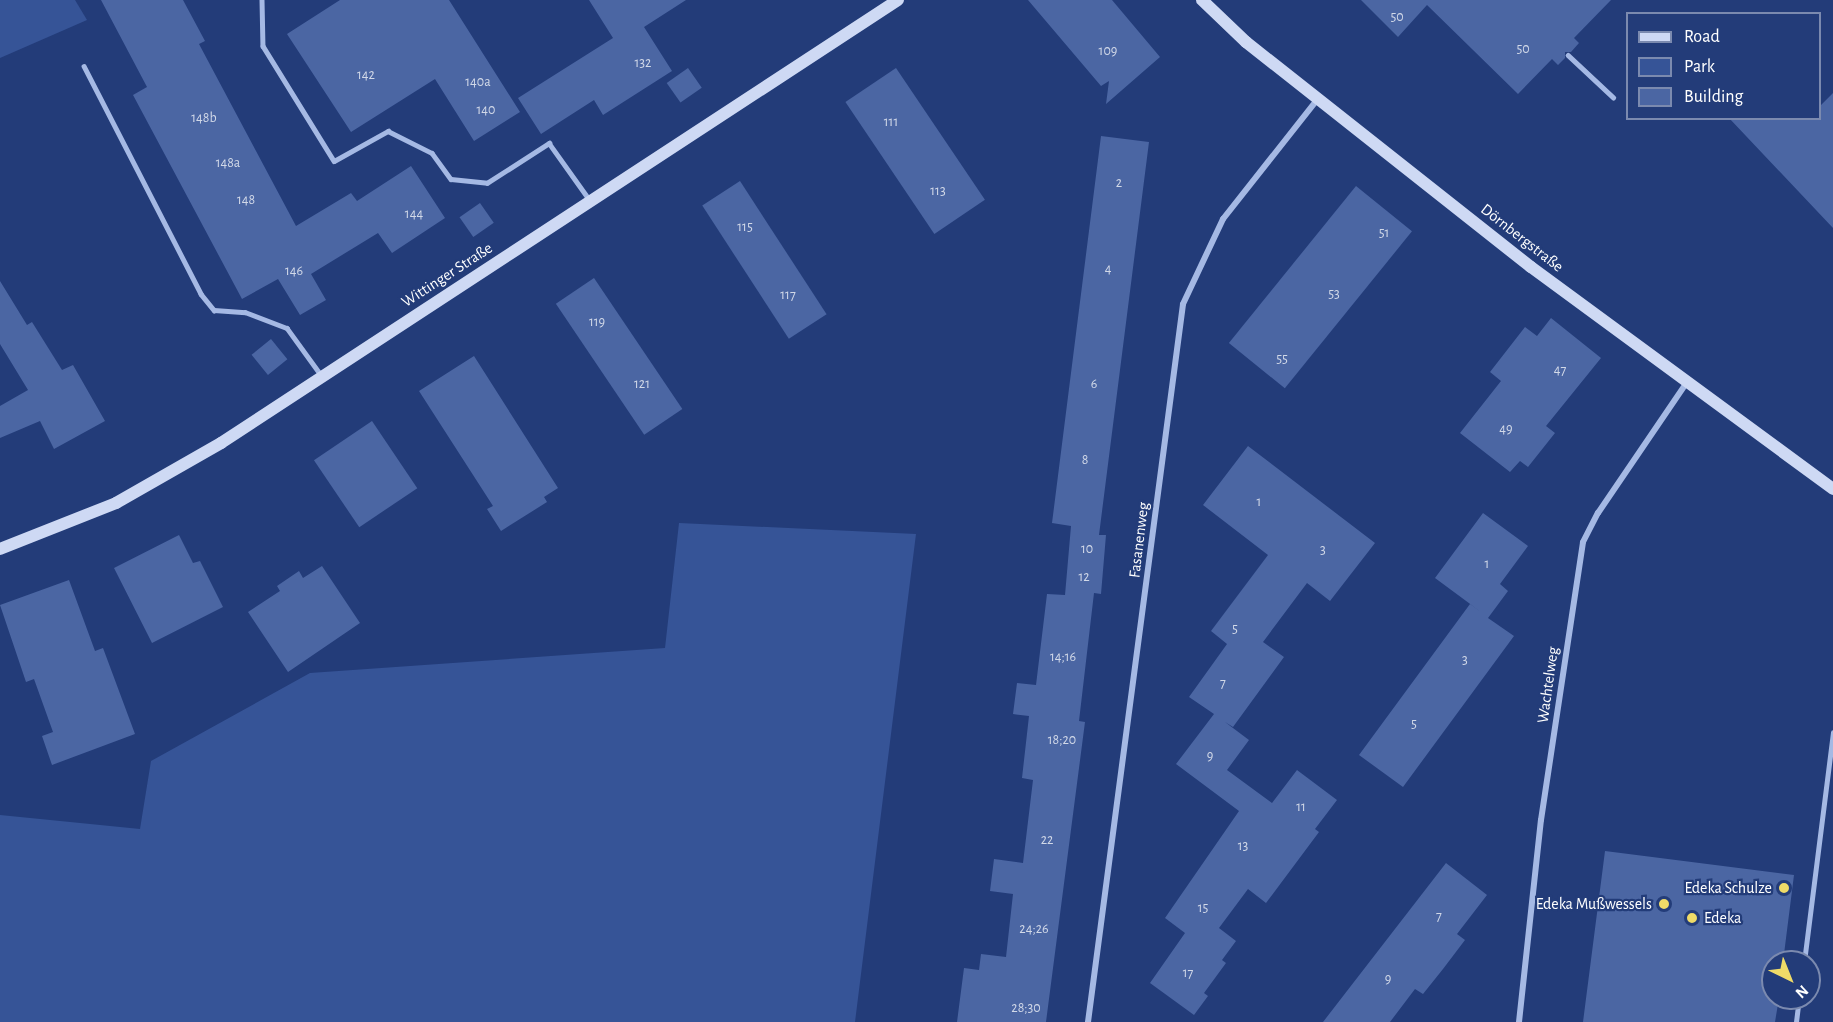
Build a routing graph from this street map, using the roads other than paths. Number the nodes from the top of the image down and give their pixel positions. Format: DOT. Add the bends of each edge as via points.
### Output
graph roads {
  1 [pos="262,0"];
  2 [pos="898,0"];
  3 [pos="1202,0"];
  4 [pos="1568,54"];
  5 [pos="84,66"];
  6 [pos="1613,97"];
  7 [pos="1317,100"];
  8 [pos="591,201"];
  9 [pos="322,377"];
  10 [pos="1687,382"];
  11 [pos="1833,489"];
  12 [pos="0,549"];
  13 [pos="1833,733"];
  14 [pos="1806,950"];
  15 [pos="1088,1022"];
  16 [pos="1519,1022"];
  1 -- 8 [label="lane" via="263,46 334,161 388,131 432,153 451,179 487,183 549,143"];
  2 -- 8 [label="main road, Wittinger Straße"];
  3 -- 7 [label="main road, Dörnbergstraße"];
  4 -- 6 [label="lane"];
  5 -- 9 [label="lane" via="201,294 214,310 245,312 287,328"];
  7 -- 10 [label="main road, Dörnbergstraße" via="1531,267"];
  7 -- 15 [label="street, Fasanenweg" via="1223,219 1183,304"];
  8 -- 9 [label="main road, Wittinger Straße"];
  9 -- 12 [label="main road, Wittinger Straße" via="221,443 116,503"];
  10 -- 11 [label="main road, Dörnbergstraße"];
  10 -- 16 [label="street, Wachtelweg" via="1598,513 1583,542 1541,820"];
  13 -- 14 [label="lane"];
}
